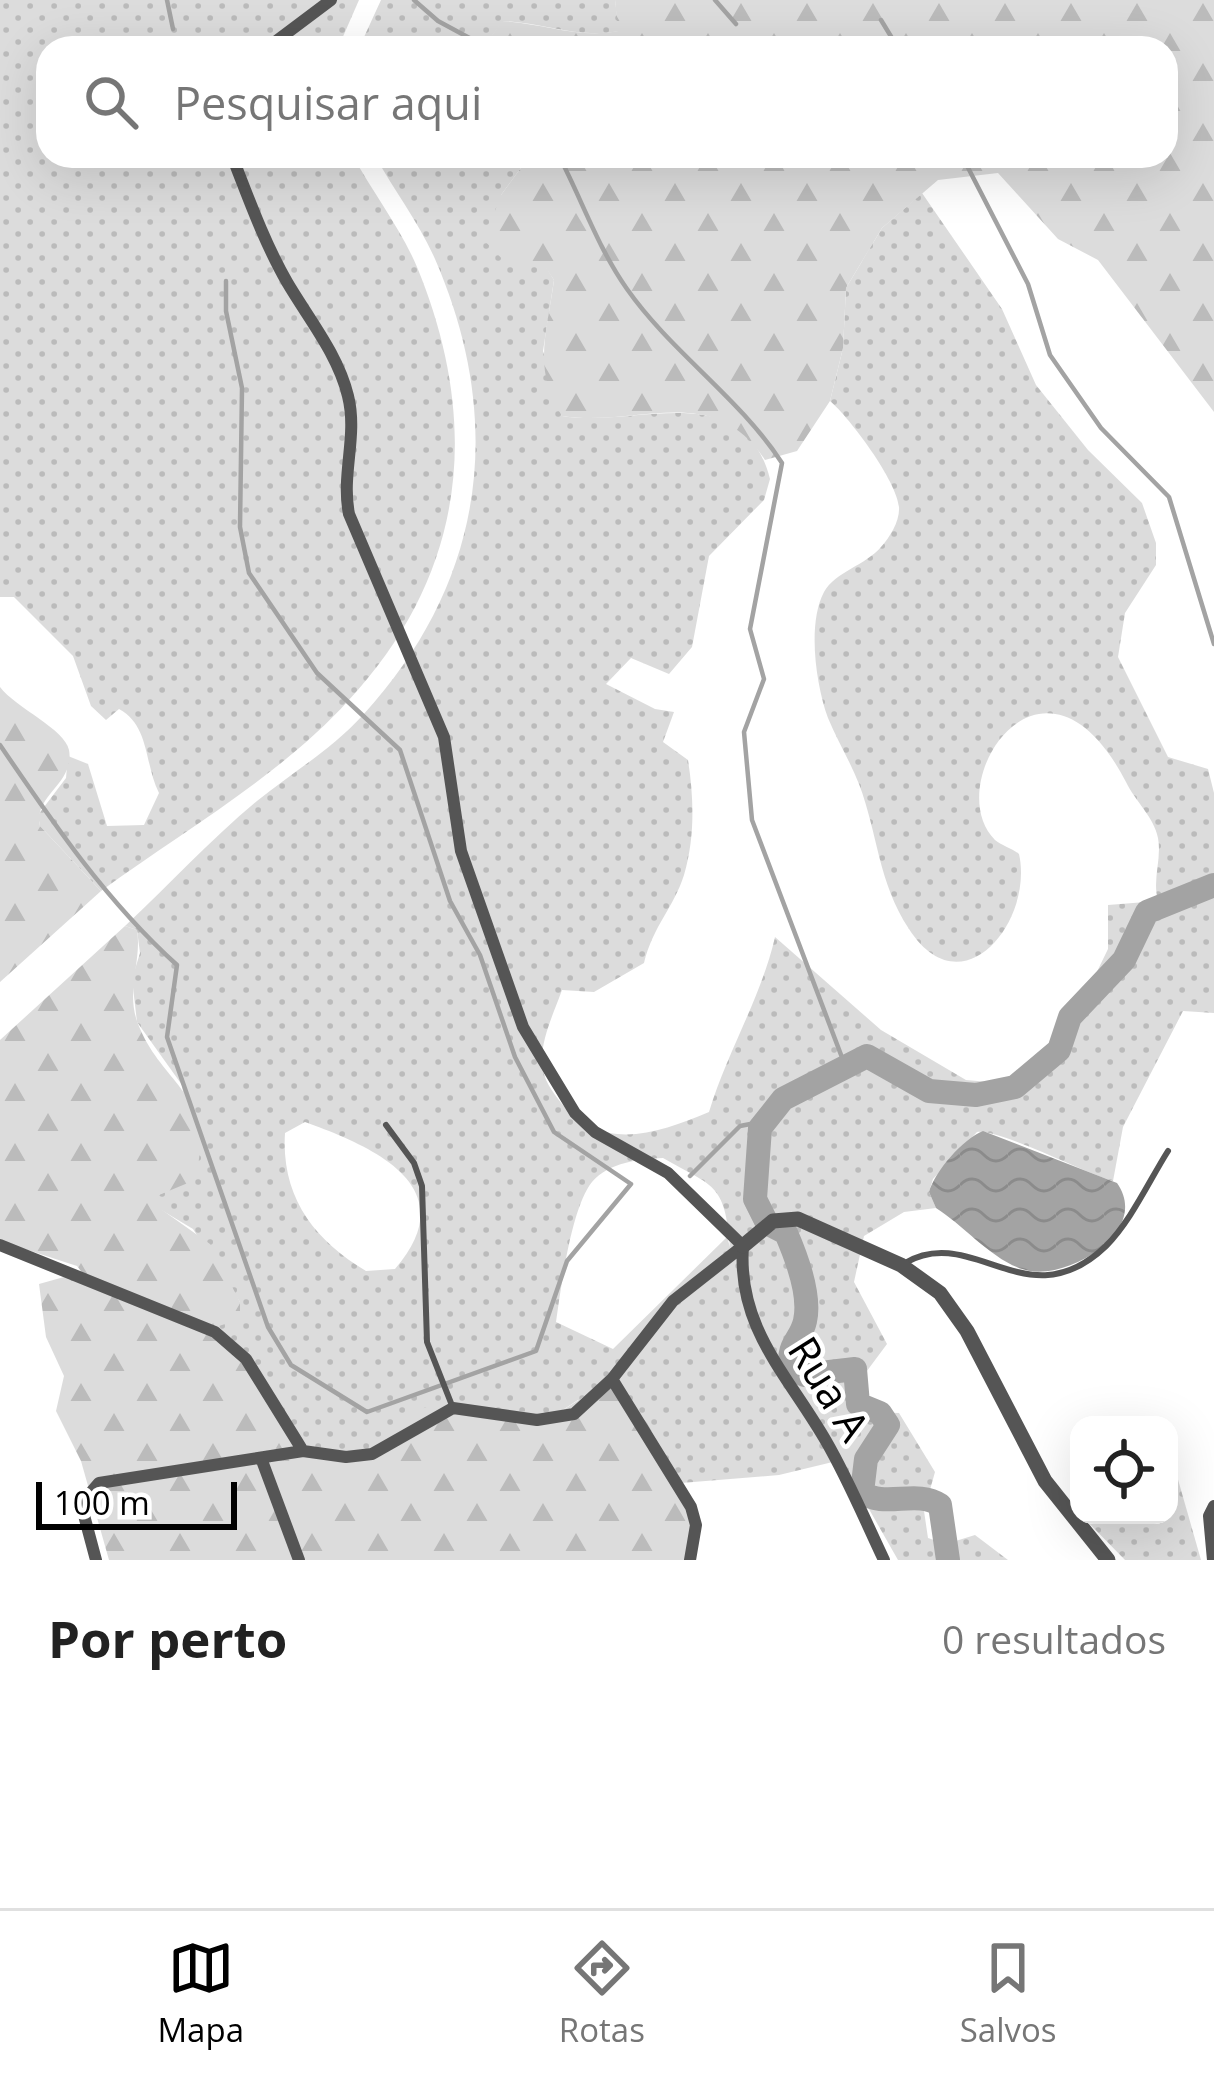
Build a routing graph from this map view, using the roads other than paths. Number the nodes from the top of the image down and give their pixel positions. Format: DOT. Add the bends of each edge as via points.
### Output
graph roads {
  1 [pos="331,0"];
  2 [pos="283,36"];
  3 [pos="237,168"];
  4 [pos="386,1125"];
  5 [pos="1168,1151"];
  6 [pos="0,1245"];
  7 [pos="742,1246"];
  8 [pos="902,1265"];
  9 [pos="612,1379"];
  10 [pos="453,1408"];
  11 [pos="303,1451"];
  12 [pos="261,1458"];
  13 [pos="1214,1505"];
  14 [pos="1212,1555"];
  15 [pos="96,1560"];
  16 [pos="298,1560"];
  17 [pos="690,1560"];
  18 [pos="884,1560"];
  19 [pos="1108,1560"];
  1 -- 2 [label="street"];
  3 -- 7 [label="street" via="347,391 349,514 444,737 460,851 523,1027 575,1113 668,1173"];
  4 -- 10 [label="lane" via="422,1186 427,1342"];
  5 -- 8 [label="lane" via="1111,1241 1073,1270 1034,1278 942,1253"];
  6 -- 11 [label="street" via="215,1332 246,1359"];
  7 -- 8 [label="street" via="767,1226 809,1222"];
  7 -- 9 [label="street" via="674,1301"];
  7 -- 18 [label="street, Rua A" via="750,1319 837,1460"];
  8 -- 19 [label="street" via="955,1310 1045,1481"];
  9 -- 10 [label="street" via="574,1414 556,1419"];
  9 -- 17 [label="street" via="691,1507"];
  10 -- 11 [label="street" via="372,1454"];
  11 -- 12 [label="street"];
  12 -- 15 [label="street" via="91,1487 81,1504"];
  12 -- 16 [label="street"];
  13 -- 14 [label="street"];
}
